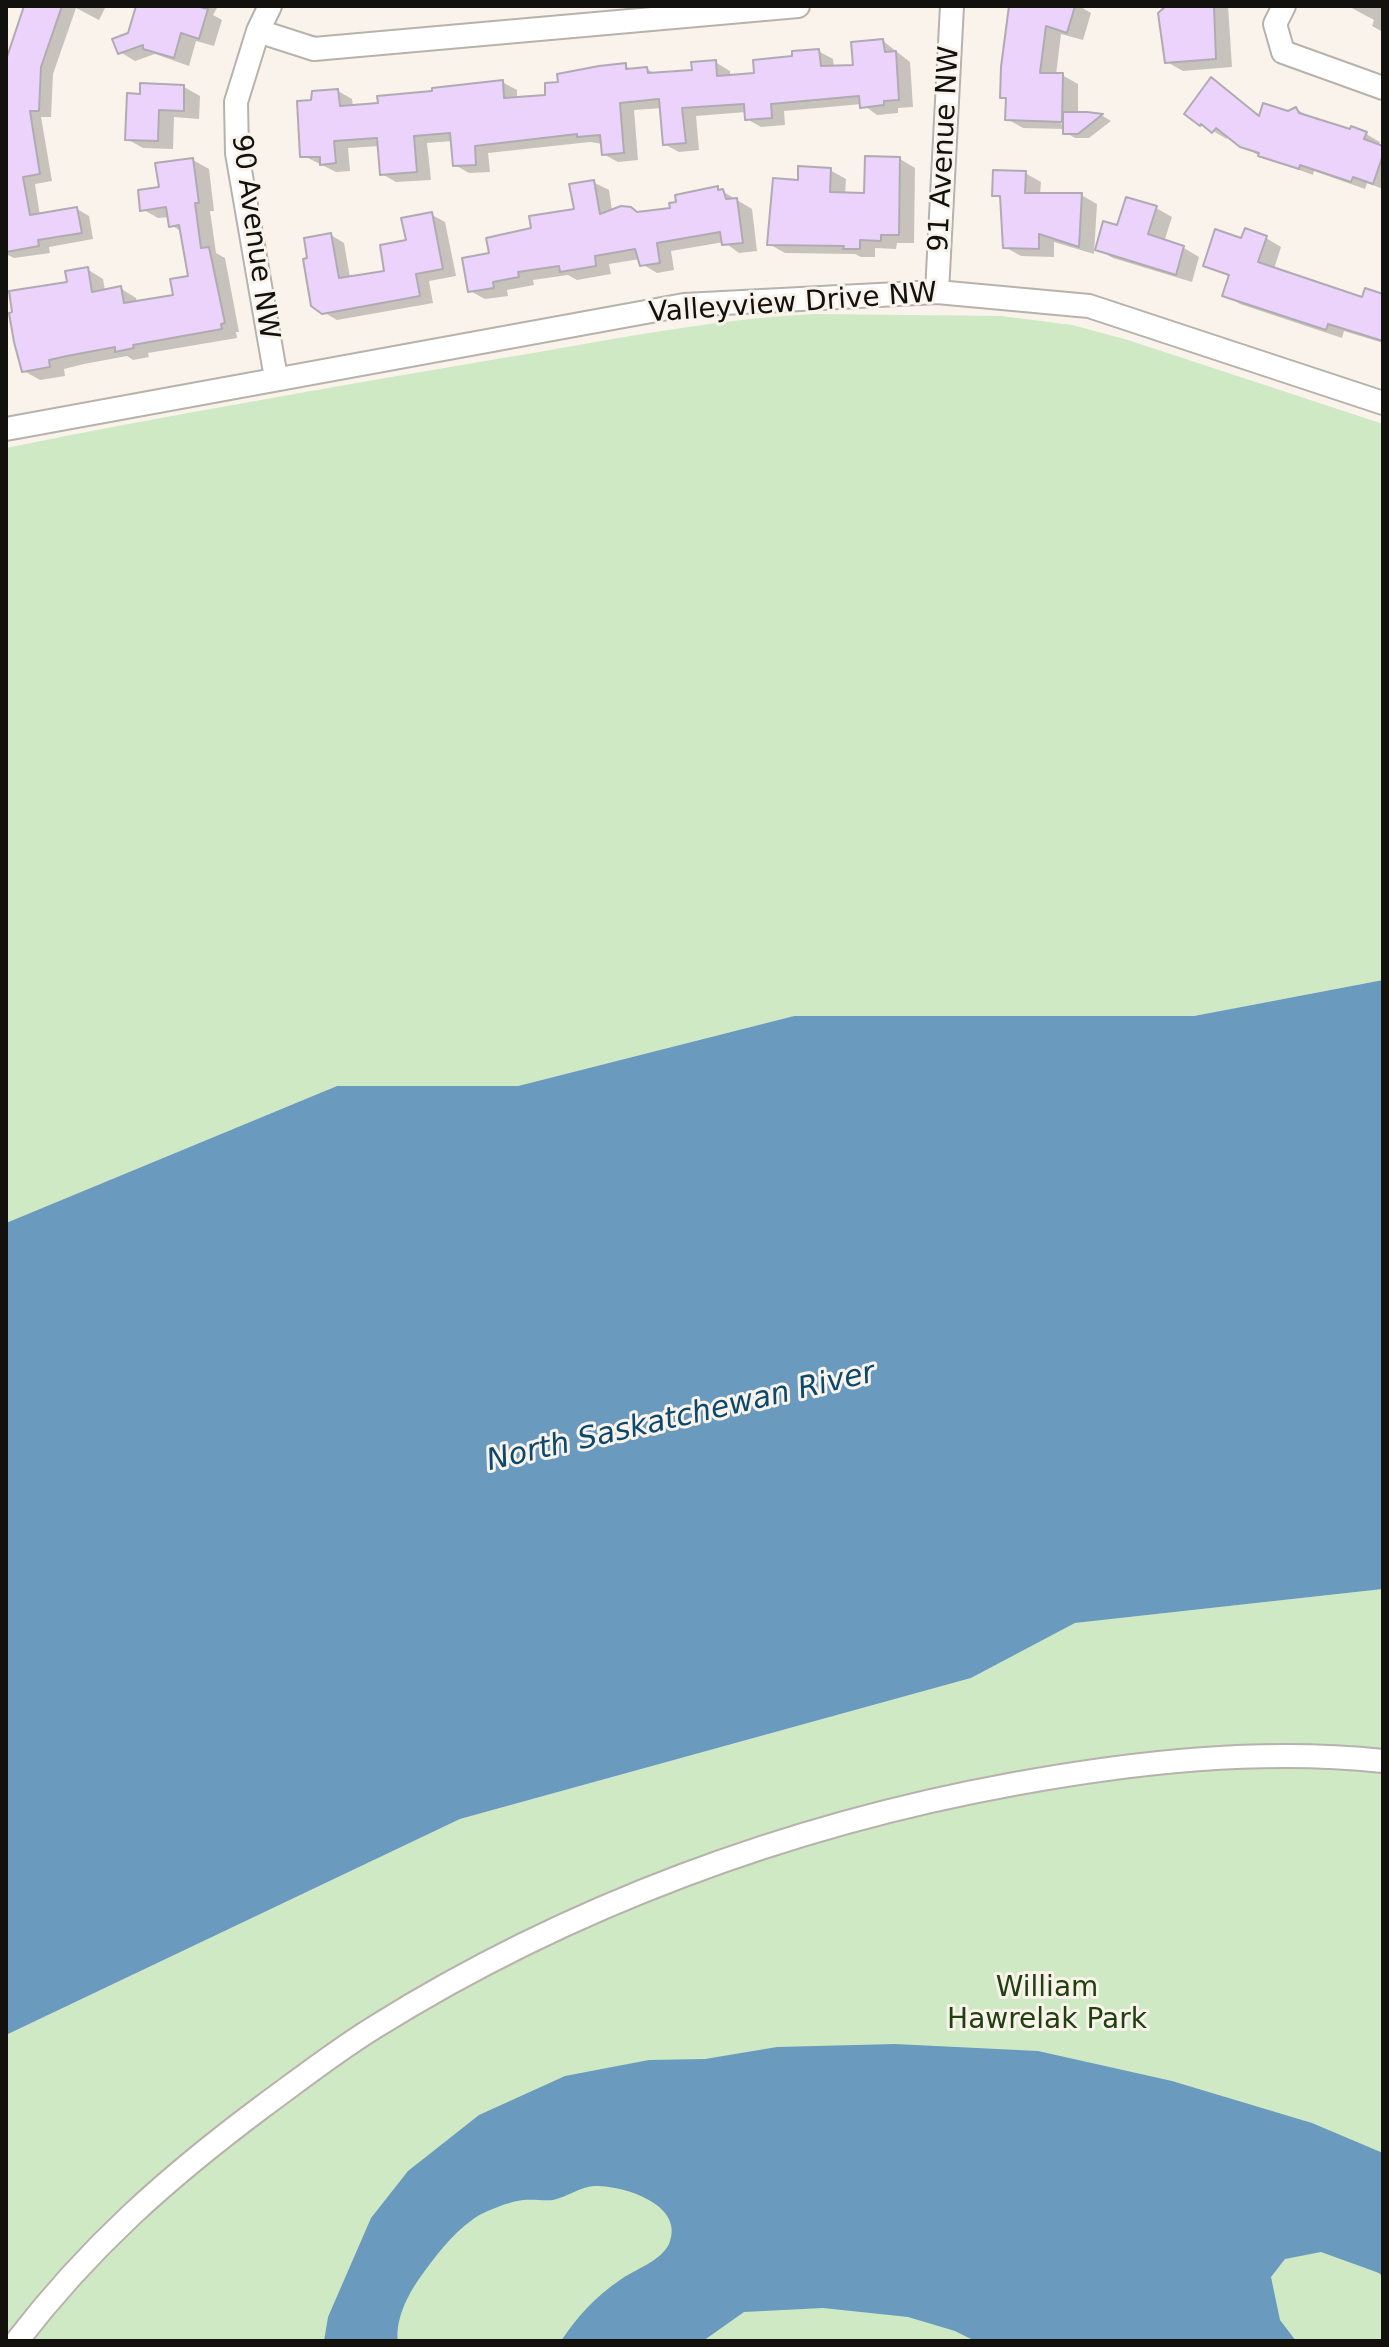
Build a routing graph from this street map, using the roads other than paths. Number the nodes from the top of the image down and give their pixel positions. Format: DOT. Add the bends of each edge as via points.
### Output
graph roads {
  1 [pos="270,6"];
  2 [pos="798,6"];
  3 [pos="952,6"];
  4 [pos="1284,6"];
  5 [pos="258,31"];
  6 [pos="1383,88"];
  7 [pos="937,292"];
  8 [pos="276,378"];
  9 [pos="1383,403"];
  10 [pos="6,429"];
  11 [pos="1383,1761"];
  12 [pos="17,2341"];
  1 -- 5 [label="street, 90 Avenue NW"];
  2 -- 5 [label="street" via="314,49"];
  3 -- 7 [label="street, 91 Avenue NW"];
  4 -- 6 [label="street" via="1275,24 1283,52"];
  5 -- 8 [label="street, 90 Avenue NW" via="236,102 237,153"];
  7 -- 8 [label="street, Valleyview Drive NW" via="684,305"];
  7 -- 9 [label="street, Valleyview Drive NW" via="1089,306"];
  8 -- 10 [label="street, Valleyview Drive NW"];
  11 -- 12 [label="street" via="1229,1757 1055,1776 891,1810 641,1892 452,1982 301,2078 142,2203 66,2280"];
}
